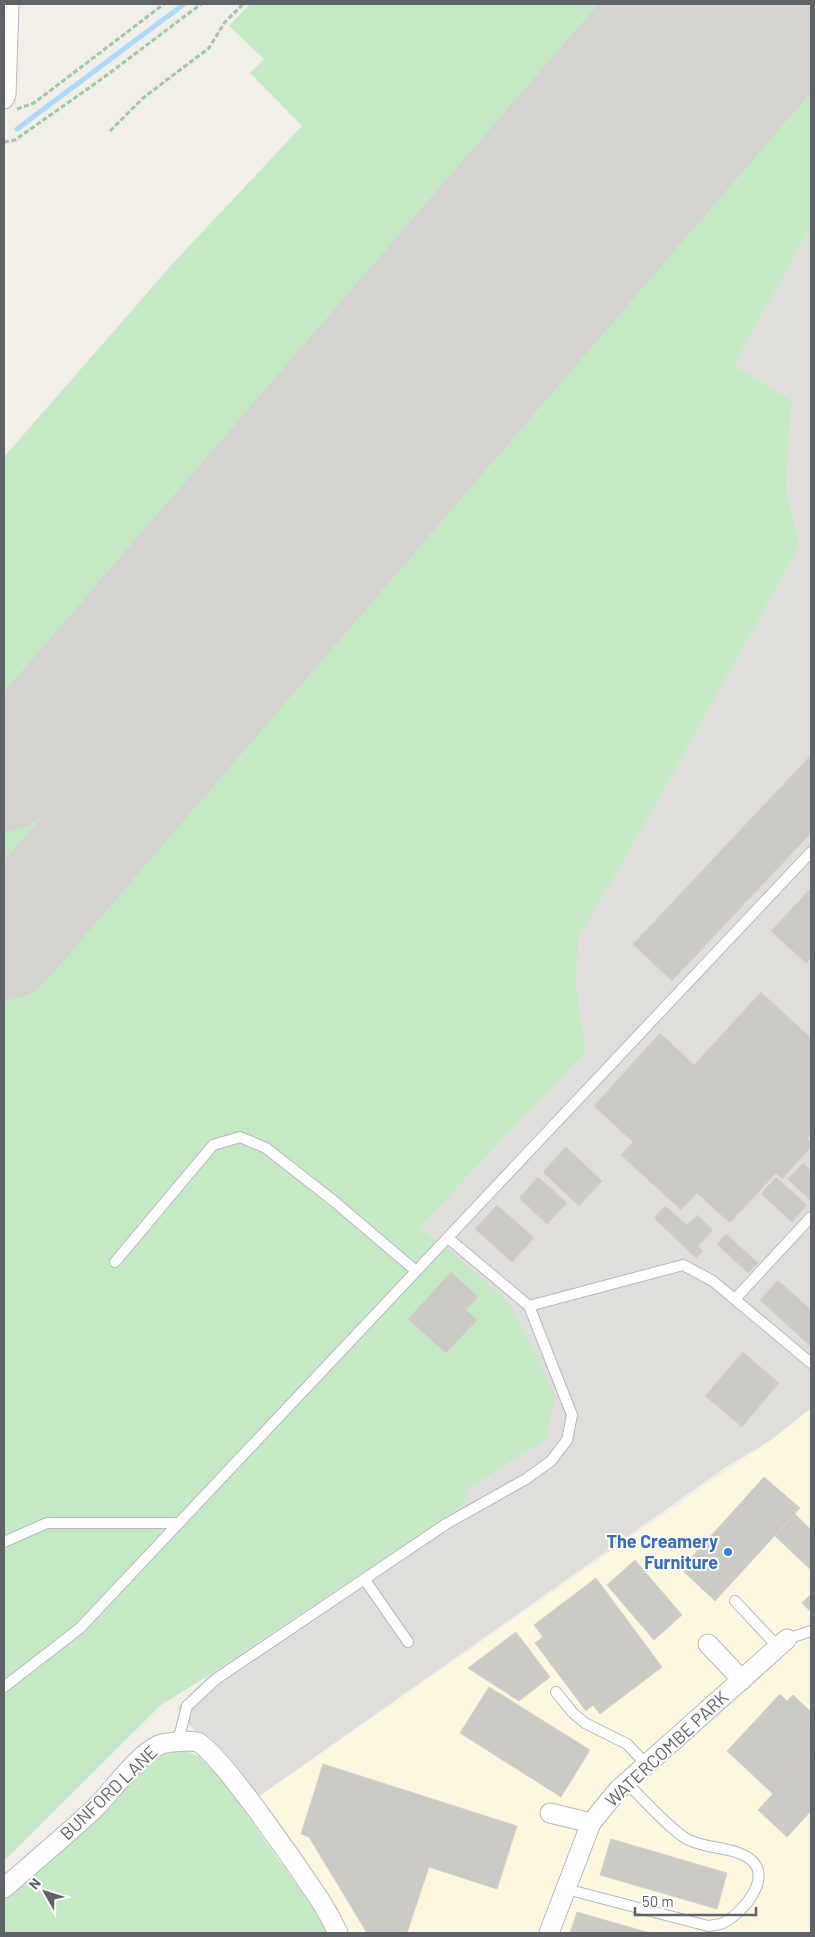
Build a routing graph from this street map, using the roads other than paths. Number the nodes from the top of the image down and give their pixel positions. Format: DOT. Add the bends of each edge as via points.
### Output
graph roads {
  1 [pos="9,4"];
  2 [pos="8,105"];
  3 [pos="811,852"];
  4 [pos="811,1217"];
  5 [pos="448,1238"];
  6 [pos="115,1262"];
  7 [pos="416,1271"];
  8 [pos="735,1299"];
  9 [pos="529,1306"];
  10 [pos="811,1363"];
  11 [pos="179,1523"];
  12 [pos="4,1542"];
  13 [pos="365,1580"];
  14 [pos="735,1601"];
  15 [pos="811,1630"];
  16 [pos="408,1642"];
  17 [pos="783,1643"];
  18 [pos="708,1644"];
  19 [pos="742,1680"];
  20 [pos="4,1687"];
  21 [pos="556,1692"];
  22 [pos="178,1741"];
  23 [pos="646,1764"];
  24 [pos="626,1782"];
  25 [pos="550,1813"];
  26 [pos="591,1823"];
  27 [pos="4,1888"];
  28 [pos="566,1889"];
  29 [pos="338,1933"];
  30 [pos="549,1933"];
  1 -- 2 [label="street"];
  3 -- 5 [label="lane"];
  4 -- 8 [label="lane"];
  5 -- 7 [label="lane"];
  5 -- 9 [label="lane"];
  6 -- 7 [label="lane" via="214,1145 240,1137 266,1148"];
  7 -- 11 [label="lane"];
  8 -- 9 [label="lane" via="713,1281 683,1265"];
  8 -- 10 [label="lane"];
  9 -- 13 [label="lane" via="572,1414 568,1440 551,1461 526,1479 446,1524"];
  11 -- 12 [label="lane" via="47,1523"];
  11 -- 20 [label="lane" via="80,1628"];
  13 -- 16 [label="lane"];
  13 -- 22 [label="lane" via="216,1679 187,1706"];
  14 -- 17 [label="lane"];
  15 -- 17 [label="lane"];
  17 -- 19 [label="street, WATERCOMBE PARK"];
  18 -- 19 [label="street"];
  19 -- 23 [label="street, WATERCOMBE PARK"];
  21 -- 23 [label="lane" via="585,1723 627,1744"];
  22 -- 27 [label="street, BUNFORD LANE" via="150,1749 96,1806"];
  22 -- 29 [label="street, BUNFORD LANE" via="197,1742 222,1764 320,1900"];
  23 -- 24 [label="street, WATERCOMBE PARK"];
  24 -- 26 [label="street, WATERCOMBE PARK"];
  24 -- 28 [label="lane" via="691,1841 735,1852 751,1860 759,1883 752,1896 723,1923 708,1926"];
  25 -- 26 [label="street"];
  26 -- 28 [label="street, WATERCOMBE PARK"];
  28 -- 30 [label="street, WATERCOMBE PARK"];
}
